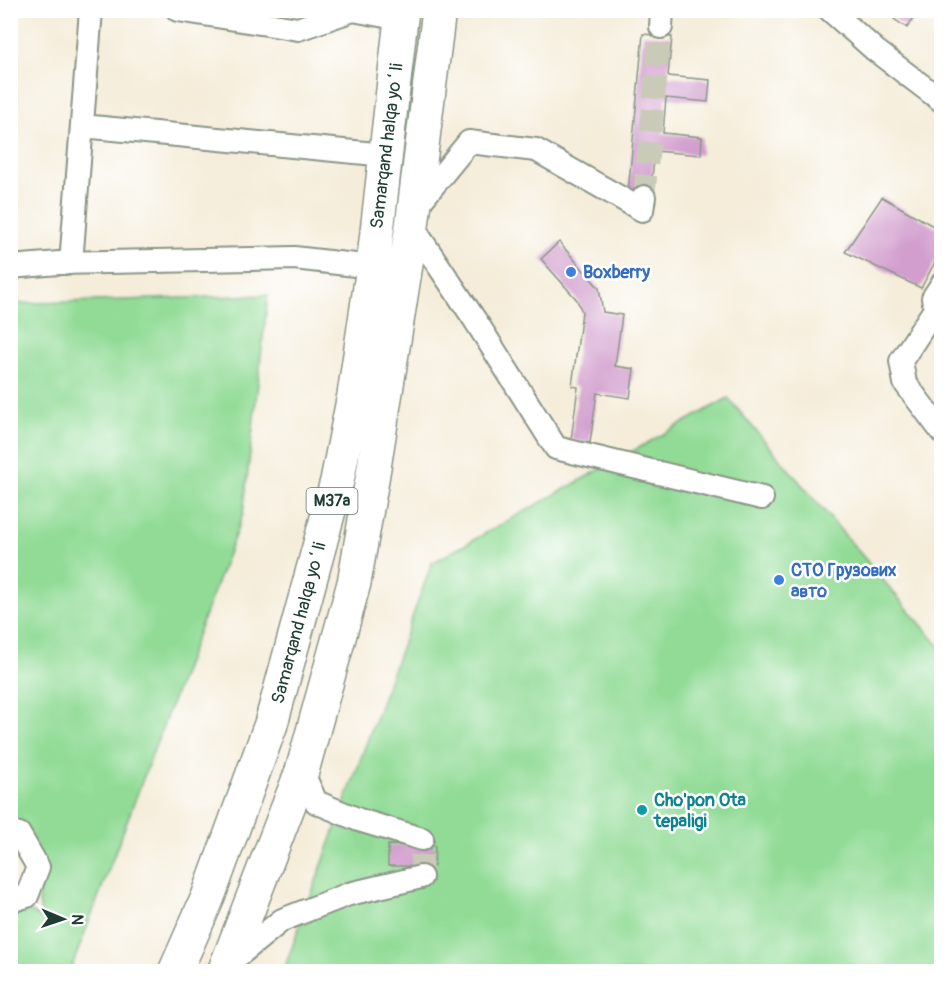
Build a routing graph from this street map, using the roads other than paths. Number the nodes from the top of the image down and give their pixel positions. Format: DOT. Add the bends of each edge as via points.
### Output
graph roads {
  1 [pos="91,10"];
  2 [pos="178,10"];
  3 [pos="353,10"];
  4 [pos="439,10"];
  5 [pos="830,10"];
  6 [pos="402,15"];
  7 [pos="942,101"];
  8 [pos="82,126"];
  9 [pos="386,155"];
  10 [pos="644,197"];
  11 [pos="413,218"];
  12 [pos="71,263"];
  13 [pos="10,267"];
  14 [pos="373,267"];
  15 [pos="942,284"];
  16 [pos="938,311"];
  17 [pos="942,432"];
  18 [pos="762,498"];
  19 [pos="302,771"];
  20 [pos="10,832"];
  21 [pos="422,839"];
  22 [pos="421,877"];
  23 [pos="10,901"];
  24 [pos="226,968"];
  25 [pos="175,972"];
  1 -- 8 [label="street"];
  2 -- 3 [label="street" via="298,29"];
  3 -- 6 [label="street"];
  4 -- 11 [label="highway, Samarqand halqa yoʻli / M37a"];
  5 -- 7 [label="street"];
  6 -- 9 [label="highway, Samarqand halqa yoʻli / M37a"];
  8 -- 9 [label="street"];
  8 -- 12 [label="street"];
  9 -- 14 [label="highway, Samarqand halqa yoʻli / M37a"];
  10 -- 11 [label="street" via="642,210 536,150 469,142"];
  11 -- 18 [label="street" via="556,448"];
  11 -- 19 [label="highway, Samarqand halqa yoʻli / M37a" via="354,583"];
  12 -- 13 [label="street"];
  12 -- 14 [label="street" via="294,258"];
  14 -- 25 [label="highway, Samarqand halqa yoʻli / M37a" via="337,481 271,724 208,897"];
  15 -- 16 [label="street" via="933,298"];
  16 -- 17 [label="street" via="901,361 905,382"];
  19 -- 21 [label="street" via="316,802"];
  19 -- 24 [label="highway, Samarqand halqa yoʻli / M37a"];
  20 -- 23 [label="street" via="19,834 38,867 27,896"];
  22 -- 24 [label="street" via="349,894 282,920"];
}
